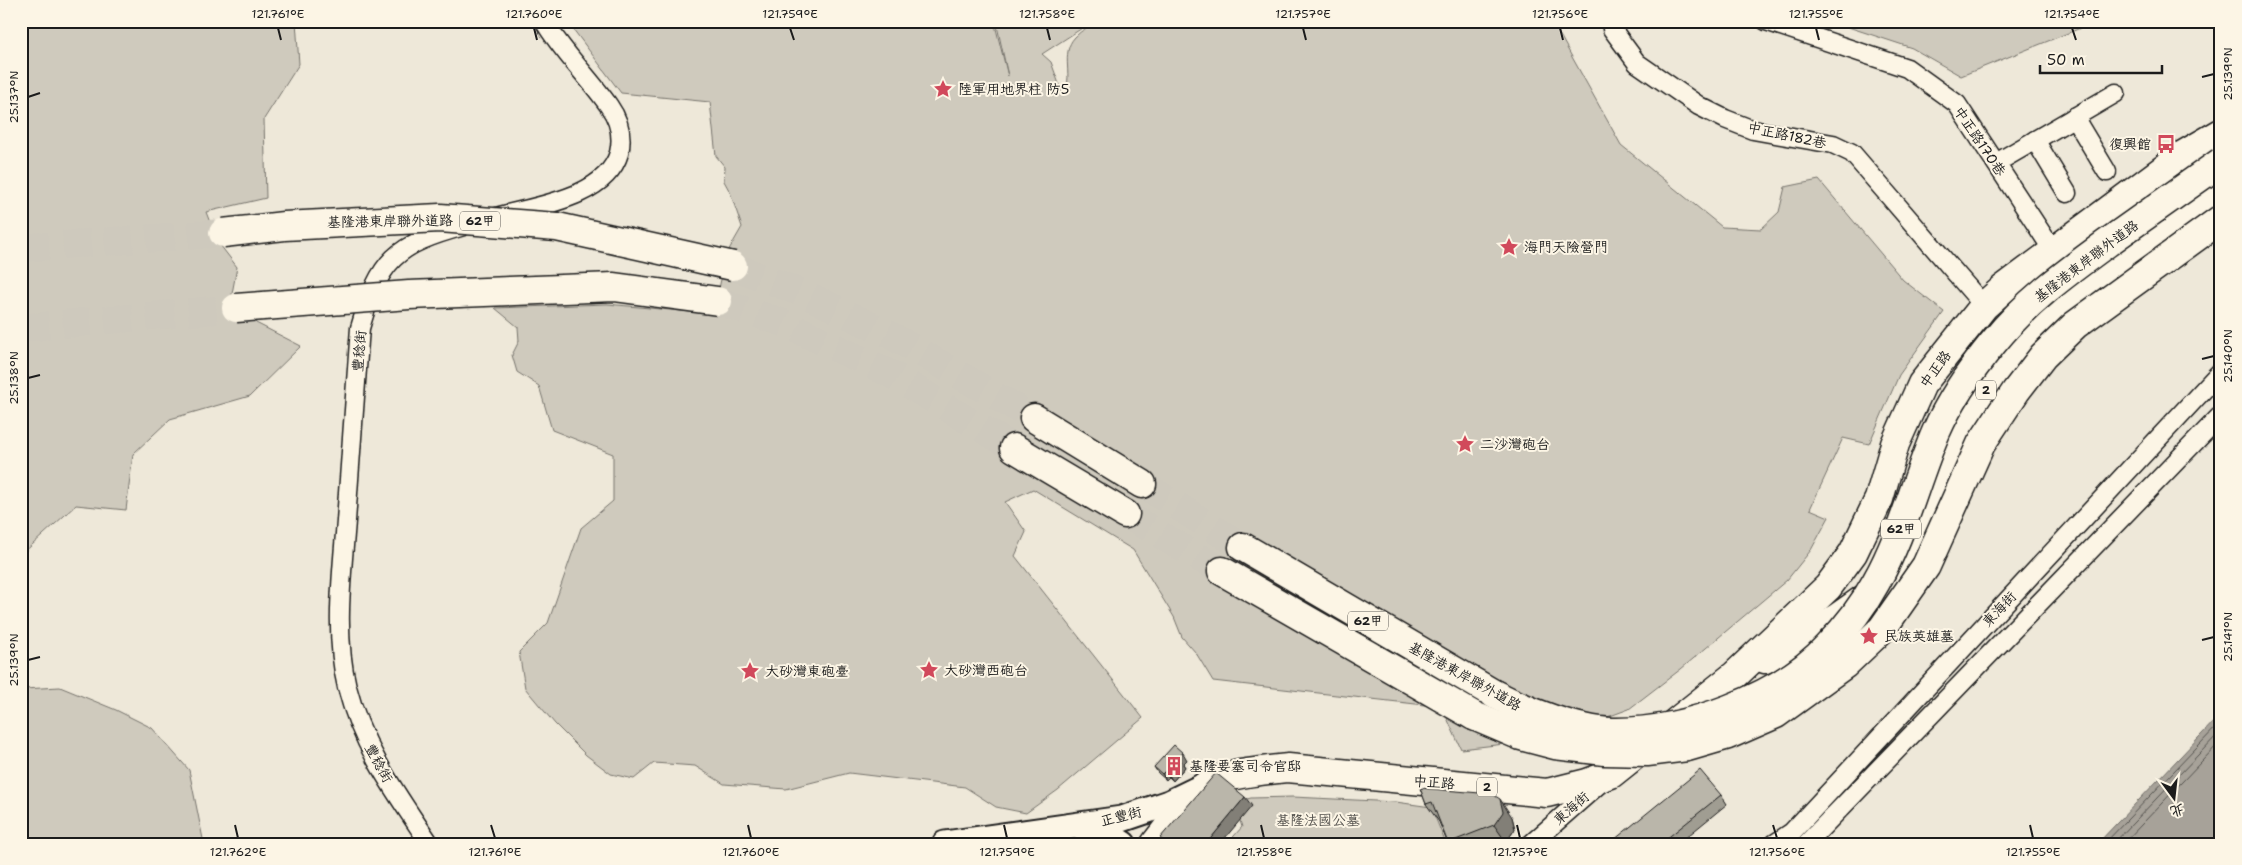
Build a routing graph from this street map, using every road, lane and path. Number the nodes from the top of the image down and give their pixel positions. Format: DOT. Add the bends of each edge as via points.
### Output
graph roads {
  1 [pos="544,21"];
  2 [pos="1766,21"];
  3 [pos="1612,29"];
  4 [pos="2116,93"];
  5 [pos="2074,117"];
  6 [pos="2221,132"];
  7 [pos="2035,140"];
  8 [pos="2221,162"];
  9 [pos="1996,163"];
  10 [pos="2107,172"];
  11 [pos="2221,192"];
  12 [pos="2067,194"];
  13 [pos="2221,219"];
  14 [pos="222,233"];
  15 [pos="2054,252"];
  16 [pos="733,266"];
  17 [pos="718,301"];
  18 [pos="1984,306"];
  19 [pos="236,308"];
  20 [pos="2221,371"];
  21 [pos="2221,415"];
  22 [pos="1034,418"];
  23 [pos="1014,448"];
  24 [pos="1142,484"];
  25 [pos="1125,514"];
  26 [pos="1243,547"];
  27 [pos="1222,571"];
  28 [pos="1735,675"];
  29 [pos="1611,774"];
  30 [pos="1204,786"];
  31 [pos="1073,826"];
  32 [pos="430,844"];
  33 [pos="945,844"];
  34 [pos="1123,844"];
  35 [pos="1155,844"];
  36 [pos="1531,844"];
  37 [pos="1774,844"];
  38 [pos="1806,844"];
  1 -- 32 [label="street, 豐稔街" via="610,107 620,125 621,145 615,165 600,182 580,194 429,236 412,244 380,274 360,328 344,545 341,654 347,687 374,759"];
  2 -- 9 [label="street, 中正路170巷" via="1907,68 1957,104"];
  3 -- 18 [label="street, 中正路182巷" via="1637,63 1716,115 1753,130 1833,144 1852,153"];
  4 -- 5 [label="street"];
  5 -- 7 [label="street"];
  5 -- 10 [label="street"];
  6 -- 15 [label="main road, 中正路 / 2" via="2183,155"];
  7 -- 9 [label="street"];
  7 -- 12 [label="street"];
  8 -- 26 [label="main road, 基隆港東岸聯外道路 / 62甲, bridge" via="2060,276 2020,313 1992,344 1955,396 1936,432 1904,523 1876,582 1828,647 1754,698 1723,711 1650,730 1611,732 1574,725 1524,709"];
  9 -- 15 [label="street, 中正路170巷"];
  11 -- 28 [label="main road, 中正路 / 2" via="2057,309 2012,354 1966,418 1944,462 1902,565 1888,582 1812,634"];
  13 -- 27 [label="main road, 基隆港東岸聯外道路 / 62甲, bridge" via="2075,325 2043,356 1980,444 1926,566 1882,629 1844,665 1776,714 1728,735 1647,752 1555,745 1521,736 1474,716"];
  14 -- 16 [label="main road, 基隆港東岸聯外道路 / 62甲, bridge" via="329,222 440,218 557,227"];
  15 -- 18 [label="main road, 中正路 / 2"];
  17 -- 19 [label="main road, bridge" via="614,287 418,295"];
  18 -- 28 [label="main road, 中正路 / 2" via="1922,384 1895,444 1879,499 1854,553 1828,587"];
  20 -- 37 [label="street, 東海街" via="1792,832"];
  21 -- 38 [label="street, 東海街"];
  22 -- 24 [label="main road"];
  23 -- 25 [label="main road"];
  28 -- 29 [label="main road, 中正路 / 2"];
  29 -- 30 [label="main road, 中正路 / 2" via="1547,793 1288,768 1226,777"];
  29 -- 36 [label="street, 東海街"];
  30 -- 31 [label="street, 正豐街" via="1169,803 1122,818"];
  30 -- 35 [label="main road, 中正路 / 2"];
  31 -- 33 [label="street, 正豐街"];
  31 -- 34 [label="street" via="1109,835"];
}
